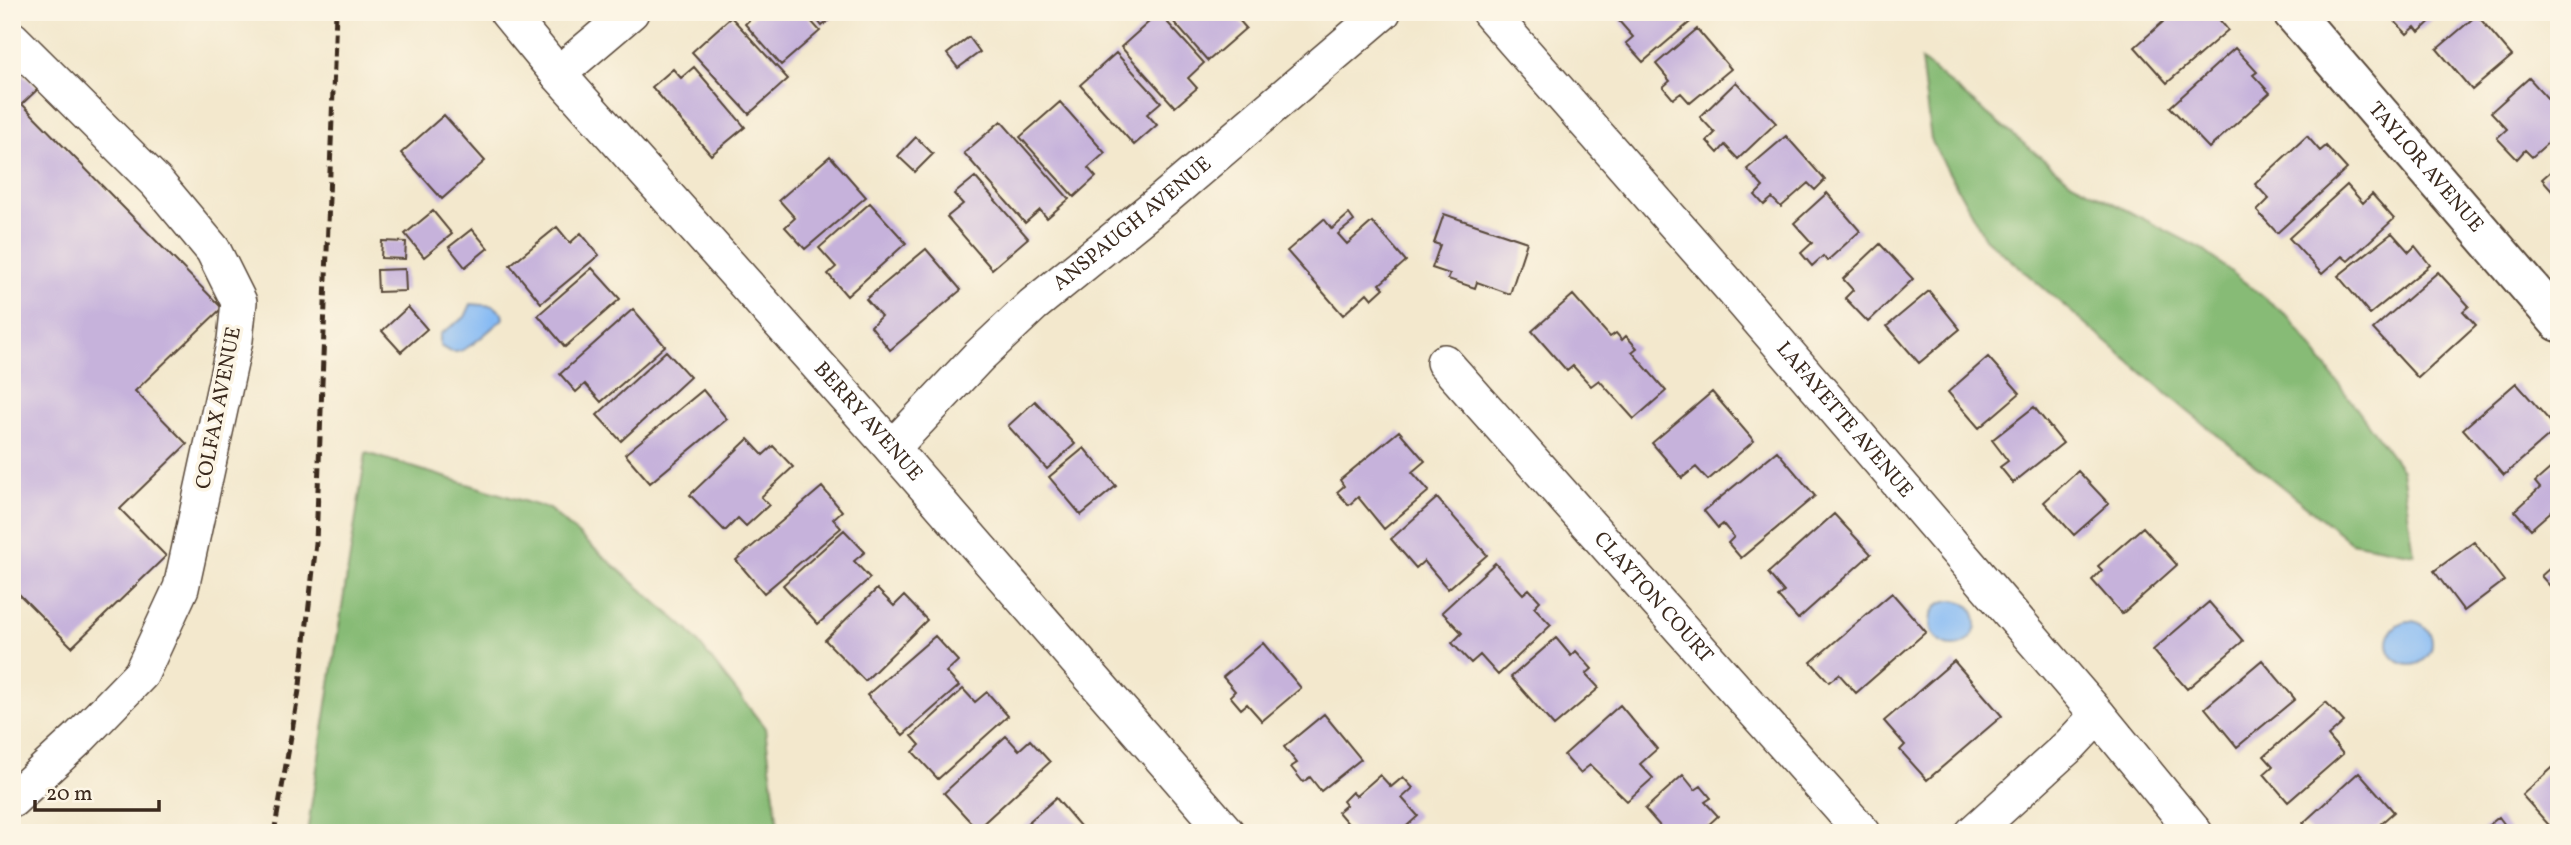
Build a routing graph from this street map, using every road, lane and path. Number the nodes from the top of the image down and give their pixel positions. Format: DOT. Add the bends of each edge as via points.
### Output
graph roads {
  1 [pos="507,12"];
  2 [pos="631,12"];
  3 [pos="1383,12"];
  4 [pos="1489,12"];
  5 [pos="2292,12"];
  6 [pos="12,39"];
  7 [pos="558,74"];
  8 [pos="2559,322"];
  9 [pos="1444,362"];
  10 [pos="892,449"];
  11 [pos="2098,715"];
  12 [pos="12,800"];
  13 [pos="1227,833"];
  14 [pos="1863,833"];
  15 [pos="1973,833"];
  16 [pos="2195,833"];
  1 -- 7 [label="street, BERRY AVENUE"];
  2 -- 7 [label="street"];
  3 -- 10 [label="street, ANSPAUGH AVENUE" via="1033,305"];
  4 -- 11 [label="street, LAFAYETTE AVENUE"];
  5 -- 8 [label="street, TAYLOR AVENUE"];
  6 -- 12 [label="street, COLFAX AVENUE" via="157,183 214,250 239,302 235,340 181,588 141,674"];
  7 -- 10 [label="street, BERRY AVENUE"];
  9 -- 14 [label="street, CLAYTON COURT"];
  10 -- 13 [label="street, BERRY AVENUE"];
  11 -- 15 [label="street"];
  11 -- 16 [label="street, LAFAYETTE AVENUE"];
}
